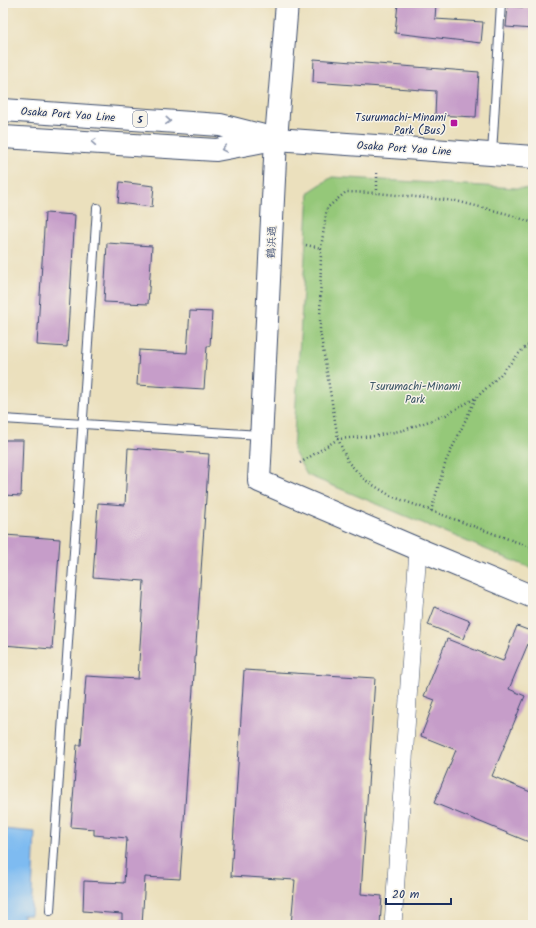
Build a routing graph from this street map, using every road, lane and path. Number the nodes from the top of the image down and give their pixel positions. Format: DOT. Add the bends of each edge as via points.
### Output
graph roads {
  1 [pos="287,3"];
  2 [pos="501,3"];
  3 [pos="3,110"];
  4 [pos="3,137"];
  5 [pos="276,139"];
  6 [pos="492,154"];
  7 [pos="533,157"];
  8 [pos="377,174"];
  9 [pos="377,193"];
  10 [pos="98,208"];
  11 [pos="533,223"];
  12 [pos="306,245"];
  13 [pos="321,248"];
  14 [pos="533,342"];
  15 [pos="476,397"];
  16 [pos="3,419"];
  17 [pos="83,424"];
  18 [pos="261,435"];
  19 [pos="338,439"];
  20 [pos="300,462"];
  21 [pos="431,511"];
  22 [pos="533,548"];
  23 [pos="418,549"];
  24 [pos="533,597"];
  25 [pos="50,911"];
  26 [pos="393,925"];
  1 -- 5 [label="main road, 鶴浜通"];
  2 -- 6 [label="lane"];
  3 -- 5 [label="main road, Osaka Port Yao Line / 5, one-way" via="220,125"];
  5 -- 4 [label="main road, Osaka Port Yao Line / 5, one-way" via="216,150"];
  5 -- 6 [label="main road, Osaka Port Yao Line / 5"];
  5 -- 18 [label="main road, 鶴浜通"];
  6 -- 7 [label="main road, Osaka Port Yao Line / 5"];
  8 -- 9 [label="path"];
  9 -- 11 [label="path" via="456,201"];
  9 -- 13 [label="path" via="346,192 327,208"];
  10 -- 17 [label="lane"];
  12 -- 13 [label="path"];
  13 -- 19 [label="path" via="320,331"];
  14 -- 15 [label="path"];
  15 -- 19 [label="path" via="446,415 404,430 375,436"];
  15 -- 21 [label="path" via="446,461"];
  16 -- 17 [label="lane"];
  17 -- 18 [label="lane"];
  17 -- 25 [label="lane"];
  18 -- 23 [label="main road, 鶴浜通" via="259,481"];
  19 -- 20 [label="path"];
  19 -- 21 [label="path" via="348,462 365,480 391,496"];
  21 -- 22 [label="path"];
  23 -- 24 [label="main road"];
  23 -- 26 [label="street"];
}
